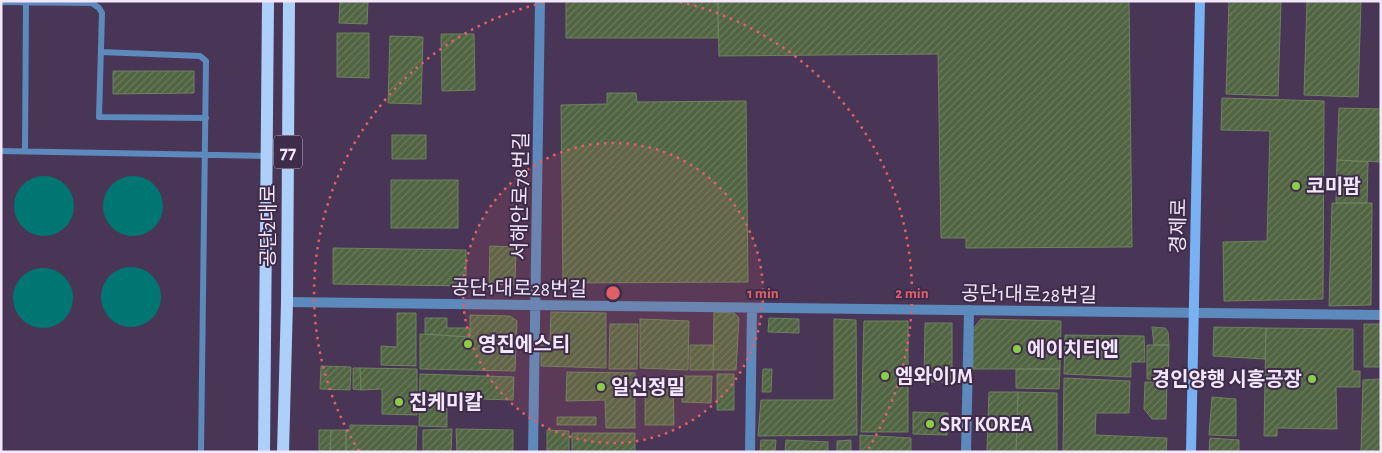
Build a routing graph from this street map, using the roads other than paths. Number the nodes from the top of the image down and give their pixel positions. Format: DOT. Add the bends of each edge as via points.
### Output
graph roads {
  1 [pos="268,1"];
  2 [pos="289,1"];
  3 [pos="540,1"];
  4 [pos="1200,1"];
  5 [pos="1,2"];
  6 [pos="26,3"];
  7 [pos="102,52"];
  8 [pos="206,118"];
  9 [pos="1,151"];
  10 [pos="25,151"];
  11 [pos="205,155"];
  12 [pos="267,156"];
  13 [pos="265,302"];
  14 [pos="286,302"];
  15 [pos="536,306"];
  16 [pos="752,308"];
  17 [pos="969,310"];
  18 [pos="1194,313"];
  19 [pos="1381,315"];
  20 [pos="201,452"];
  21 [pos="264,452"];
  22 [pos="283,452"];
  23 [pos="533,452"];
  24 [pos="750,452"];
  25 [pos="966,452"];
  26 [pos="1191,452"];
  1 -- 12 [label="main road, 공단2대로 / 77"];
  2 -- 14 [label="main road, 공단2대로 / 77"];
  3 -- 15 [label="street, 서해안로78번길"];
  4 -- 18 [label="street, 경제로"];
  5 -- 6 [label="lane"];
  6 -- 7 [label="lane" via="96,5 102,13"];
  6 -- 10 [label="lane"];
  7 -- 8 [label="lane" via="204,58"];
  7 -- 8 [label="lane" via="99,118"];
  8 -- 11 [label="lane"];
  9 -- 10 [label="lane"];
  10 -- 11 [label="lane"];
  11 -- 12 [label="lane"];
  11 -- 20 [label="lane"];
  12 -- 13 [label="main road, 공단2대로 / 77"];
  13 -- 14 [label="main road"];
  13 -- 21 [label="main road, 공단2대로 / 77"];
  14 -- 15 [label="street, 공단1대로28번길"];
  14 -- 22 [label="main road, 공단2대로 / 77"];
  15 -- 16 [label="street, 공단1대로28번길"];
  15 -- 23 [label="street, 서해안로78번길"];
  16 -- 17 [label="street, 공단1대로28번길"];
  16 -- 24 [label="street"];
  17 -- 18 [label="street, 공단1대로28번길"];
  17 -- 25 [label="street"];
  18 -- 19 [label="street, 공단1대로28번길"];
  18 -- 26 [label="street, 경제로"];
}
